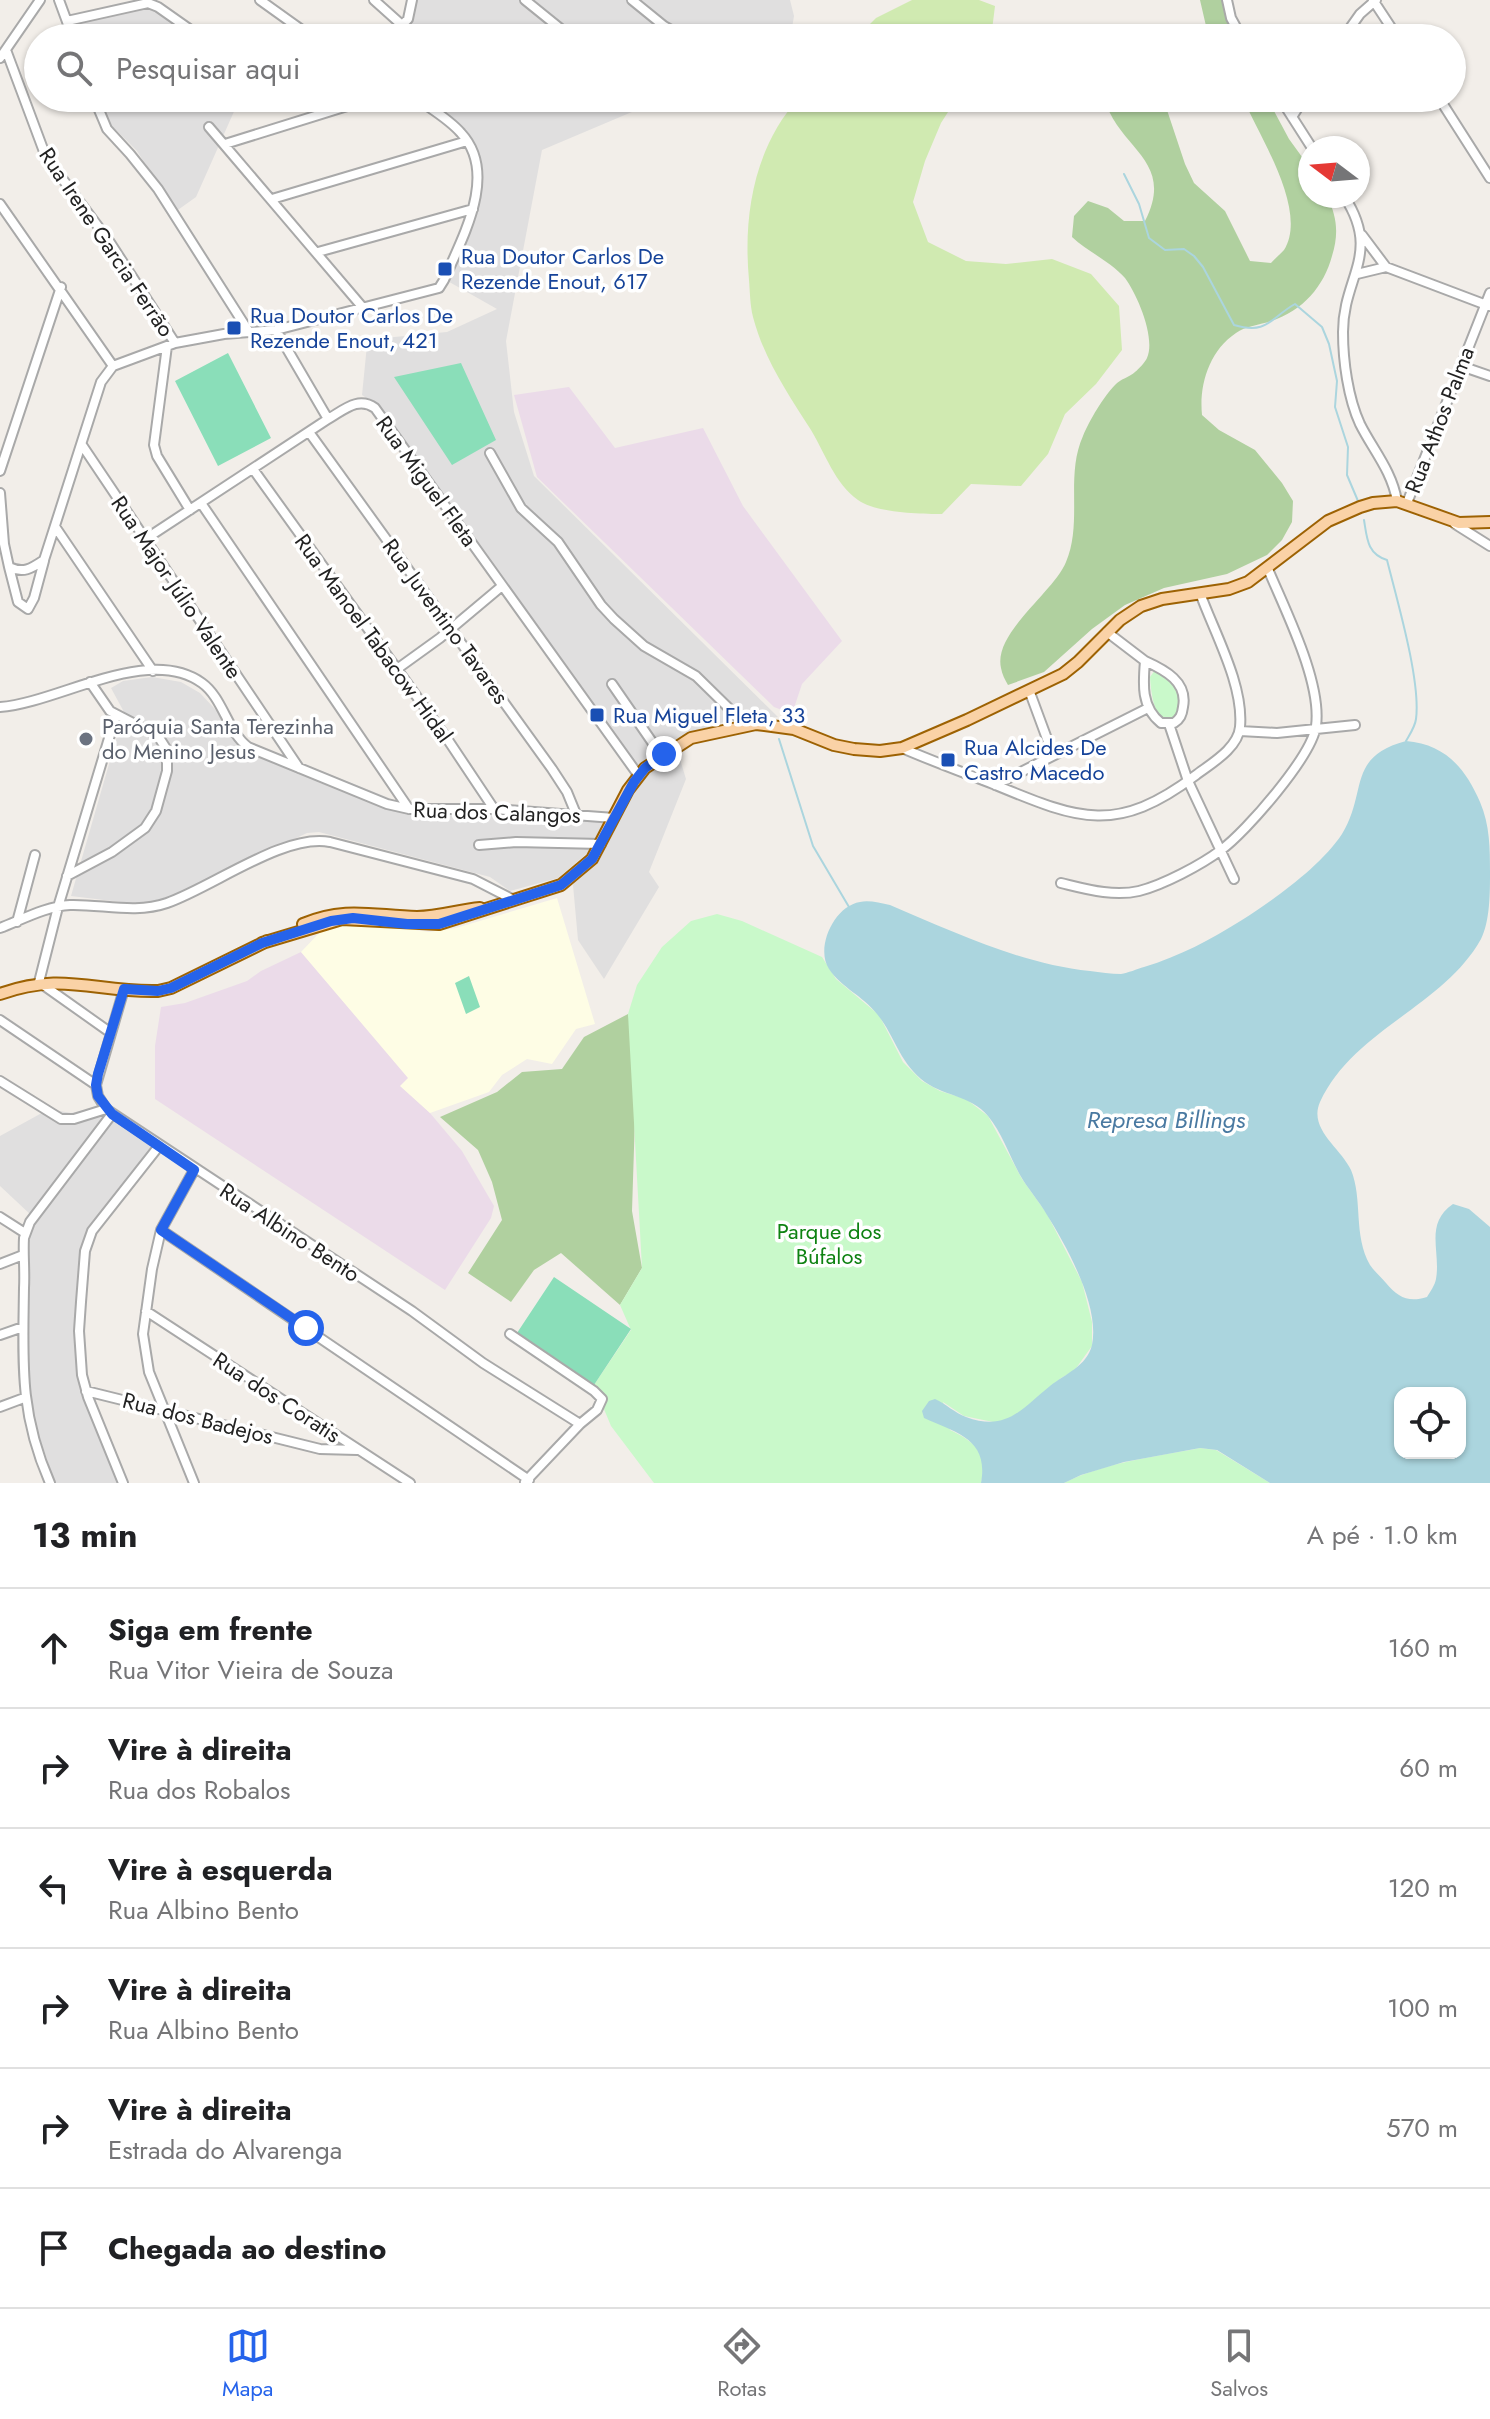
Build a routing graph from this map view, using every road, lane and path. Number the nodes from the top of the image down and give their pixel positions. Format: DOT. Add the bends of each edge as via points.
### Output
graph roads {
  1 [pos="40,0"];
  2 [pos="59,0"];
  3 [pos="260,0"];
  4 [pos="374,0"];
  5 [pos="412,0"];
  6 [pos="525,0"];
  7 [pos="632,0"];
  8 [pos="1227,0"];
  9 [pos="1375,0"];
  10 [pos="67,21"];
  11 [pos="68,24"];
  12 [pos="182,24"];
  13 [pos="293,24"];
  14 [pos="401,24"];
  15 [pos="404,24"];
  16 [pos="555,24"];
  17 [pos="662,24"];
  18 [pos="1234,24"];
  19 [pos="1352,24"];
  20 [pos="1390,24"];
  21 [pos="3,54"];
  22 [pos="24,104"];
  23 [pos="27,112"];
  24 [pos="100,112"];
  25 [pos="328,112"];
  26 [pos="435,112"];
  27 [pos="1289,112"];
  28 [pos="1295,112"];
  29 [pos="1448,112"];
  30 [pos="1292,117"];
  31 [pos="209,127"];
  32 [pos="1304,136"];
  33 [pos="467,141"];
  34 [pos="225,144"];
  35 [pos="1490,178"];
  36 [pos="272,199"];
  37 [pos="0,204"];
  38 [pos="1352,208"];
  39 [pos="473,209"];
  40 [pos="1362,234"];
  41 [pos="318,252"];
  42 [pos="1386,267"];
  43 [pos="1357,274"];
  44 [pos="61,287"];
  45 [pos="1490,293"];
  46 [pos="1488,306"];
  47 [pos="364,309"];
  48 [pos="276,330"];
  49 [pos="249,332"];
  50 [pos="171,344"];
  51 [pos="113,366"];
  52 [pos="1461,366"];
  53 [pos="1490,376"];
  54 [pos="328,419"];
  55 [pos="309,432"];
  56 [pos="82,445"];
  57 [pos="490,453"];
  58 [pos="253,469"];
  59 [pos="0,471"];
  60 [pos="0,479"];
  61 [pos="0,493"];
  62 [pos="1402,502"];
  63 [pos="201,503"];
  64 [pos="190,510"];
  65 [pos="1448,519"];
  66 [pos="1490,522"];
  67 [pos="56,528"];
  68 [pos="144,540"];
  69 [pos="1490,546"];
  70 [pos="44,560"];
  71 [pos="9,567"];
  72 [pos="1268,569"];
  73 [pos="502,586"];
  74 [pos="1200,593"];
  75 [pos="451,629"];
  76 [pos="1107,632"];
  77 [pos="1145,661"];
  78 [pos="397,669"];
  79 [pos="153,671"];
  80 [pos="90,682"];
  81 [pos="612,684"];
  82 [pos="1029,690"];
  83 [pos="0,707"];
  84 [pos="1148,708"];
  85 [pos="116,715"];
  86 [pos="1169,724"];
  87 [pos="1355,725"];
  88 [pos="747,726"];
  89 [pos="1316,729"];
  90 [pos="1240,731"];
  91 [pos="902,748"];
  92 [pos="661,755"];
  93 [pos="1053,755"];
  94 [pos="300,769"];
  95 [pos="639,776"];
  96 [pos="1188,781"];
  97 [pos="995,785"];
  98 [pos="409,809"];
  99 [pos="494,809"];
  100 [pos="576,814"];
  101 [pos="614,818"];
  102 [pos="601,844"];
  103 [pos="479,845"];
  104 [pos="1220,851"];
  105 [pos="35,855"];
  106 [pos="67,876"];
  107 [pos="1234,879"];
  108 [pos="1061,883"];
  109 [pos="514,900"];
  110 [pos="58,907"];
  111 [pos="17,922"];
  112 [pos="0,928"];
  113 [pos="39,982"];
  114 [pos="124,989"];
  115 [pos="0,994"];
  116 [pos="0,1020"];
  117 [pos="111,1033"];
  118 [pos="0,1081"];
  119 [pos="96,1085"];
  120 [pos="109,1112"];
  121 [pos="159,1146"];
  122 [pos="194,1170"];
  123 [pos="0,1217"];
  124 [pos="161,1230"];
  125 [pos="25,1233"];
  126 [pos="23,1255"];
  127 [pos="0,1264"];
  128 [pos="146,1311"];
  129 [pos="23,1327"];
  130 [pos="510,1334"];
  131 [pos="0,1335"];
  132 [pos="86,1391"];
  133 [pos="24,1398"];
  134 [pos="0,1407"];
  135 [pos="163,1409"];
  136 [pos="580,1424"];
  137 [pos="358,1450"];
  138 [pos="527,1481"];
  139 [pos="50,1483"];
  140 [pos="123,1483"];
  141 [pos="194,1483"];
  142 [pos="409,1483"];
  1 -- 21 [label="street"];
  2 -- 10 [label="street"];
  3 -- 13 [label="street"];
  4 -- 14 [label="street"];
  5 -- 15 [label="street"];
  6 -- 16 [label="street"];
  7 -- 17 [label="street"];
  8 -- 18 [label="street"];
  9 -- 19 [label="street"];
  9 -- 20 [label="street"];
  10 -- 11 [label="street"];
  10 -- 12 [label="street" via="148,3"];
  21 -- 22 [label="street, Rua Irene Garcia Ferrão"];
  23 -- 50 [label="street, Rua Irene Garcia Ferrão" via="46,157 109,241"];
  24 -- 49 [label="street" via="107,129 158,189"];
  25 -- 34 [label="street"];
  26 -- 33 [label="street"];
  27 -- 30 [label="street"];
  28 -- 30 [label="street"];
  29 -- 35 [label="street"];
  30 -- 32 [label="street"];
  31 -- 34 [label="street"];
  33 -- 36 [label="street"];
  33 -- 39 [label="street" via="478,182"];
  34 -- 36 [label="street"];
  36 -- 41 [label="street"];
  37 -- 44 [label="street"];
  38 -- 40 [label="street"];
  39 -- 41 [label="street"];
  39 -- 47 [label="street" via="439,288"];
  40 -- 42 [label="street"];
  40 -- 43 [label="street"];
  41 -- 47 [label="street"];
  42 -- 43 [label="street"];
  42 -- 46 [label="street"];
  43 -- 62 [label="street" via="1343,331 1352,398"];
  44 -- 51 [label="street"];
  44 -- 59 [label="street"];
  45 -- 46 [label="street, Rua Athos Palma"];
  46 -- 52 [label="street, Rua Athos Palma"];
  47 -- 48 [label="street"];
  48 -- 49 [label="street"];
  48 -- 54 [label="street"];
  49 -- 50 [label="street"];
  50 -- 51 [label="street"];
  50 -- 64 [label="street" via="155,451"];
  51 -- 56 [label="street" via="101,382"];
  52 -- 53 [label="street"];
  52 -- 62 [label="street, Rua Athos Palma"];
  54 -- 55 [label="street, Rua Miguel Fleta"];
  54 -- 73 [label="street, Rua Miguel Fleta" via="356,403 375,408"];
  55 -- 58 [label="street, Rua Miguel Fleta"];
  55 -- 75 [label="street, Rua Juventino Tavares"];
  56 -- 67 [label="street"];
  56 -- 68 [label="street, Rua Major Júlio Valente"];
  57 -- 88 [label="street" via="521,508 558,542 601,605 644,646 696,676"];
  58 -- 63 [label="street, Rua Miguel Fleta"];
  58 -- 78 [label="street, Rua Manoel Tabacow Hidal"];
  59 -- 60 [label="street"];
  61 -- 71 [label="street"];
  62 -- 65 [label="main road"];
  62 -- 72 [label="main road" via="1373,503 1328,521"];
  63 -- 64 [label="street, Rua Miguel Fleta"];
  63 -- 98 [label="street"];
  64 -- 68 [label="street, Rua Miguel Fleta"];
  65 -- 66 [label="main road"];
  65 -- 69 [label="street"];
  67 -- 70 [label="street"];
  67 -- 79 [label="street"];
  68 -- 94 [label="street, Rua Major Júlio Valente"];
  70 -- 71 [label="street" via="25,570"];
  70 -- 71 [label="street" via="28,609 18,602"];
  72 -- 74 [label="main road" via="1229,589"];
  72 -- 89 [label="street" via="1304,656 1317,709"];
  73 -- 75 [label="street"];
  73 -- 95 [label="street, Rua Miguel Fleta"];
  74 -- 76 [label="main road" via="1141,606"];
  74 -- 90 [label="street" via="1236,690"];
  75 -- 78 [label="street"];
  75 -- 100 [label="street, Rua Juventino Tavares" via="557,776"];
  76 -- 77 [label="street"];
  76 -- 82 [label="main road" via="1063,674"];
  77 -- 84 [label="street"];
  77 -- 86 [label="street" via="1181,688 1181,714"];
  78 -- 99 [label="street, Rua Manoel Tabacow Hidal"];
  79 -- 80 [label="street, Rua dos Calangos"];
  79 -- 94 [label="street, Rua dos Calangos" via="199,680 243,743"];
  80 -- 83 [label="street, Rua dos Calangos" via="37,701"];
  80 -- 85 [label="street"];
  81 -- 92 [label="street"];
  82 -- 91 [label="main road"];
  82 -- 93 [label="street"];
  84 -- 86 [label="street" via="1161,723"];
  84 -- 93 [label="street"];
  85 -- 106 [label="street"];
  85 -- 106 [label="street" via="151,731 167,750 156,811 135,837"];
  86 -- 96 [label="street"];
  87 -- 89 [label="street"];
  88 -- 91 [label="main road" via="776,725 854,749"];
  88 -- 92 [label="main road" via="691,738"];
  89 -- 90 [label="street"];
  89 -- 104 [label="street" via="1273,796"];
  90 -- 96 [label="street" via="1228,749"];
  91 -- 97 [label="street"];
  92 -- 95 [label="main road"];
  93 -- 97 [label="street"];
  94 -- 98 [label="street, Rua dos Calangos"];
  95 -- 101 [label="main road"];
  96 -- 97 [label="street" via="1124,813 1089,817"];
  96 -- 104 [label="street"];
  98 -- 99 [label="street, Rua dos Calangos"];
  99 -- 100 [label="street, Rua dos Calangos"];
  100 -- 101 [label="street, Rua dos Calangos"];
  101 -- 102 [label="main road"];
  102 -- 103 [label="street"];
  102 -- 109 [label="main road" via="572,879"];
  104 -- 107 [label="street"];
  104 -- 108 [label="street" via="1140,891 1116,893"];
  105 -- 111 [label="street"];
  106 -- 110 [label="street"];
  109 -- 110 [label="street" via="473,879 310,839 151,908"];
  109 -- 114 [label="main road" via="439,924 342,919 262,943 171,988"];
  110 -- 111 [label="street"];
  110 -- 113 [label="street"];
  111 -- 112 [label="street"];
  113 -- 114 [label="main road"];
  113 -- 115 [label="main road"];
  113 -- 117 [label="street"];
  114 -- 117 [label="street"];
  116 -- 119 [label="street"];
  117 -- 119 [label="street"];
  118 -- 120 [label="street" via="61,1119"];
  119 -- 120 [label="street"];
  120 -- 121 [label="street, Rua Albino Bento"];
  120 -- 125 [label="street"];
  121 -- 122 [label="street, Rua Albino Bento"];
  121 -- 132 [label="street" via="87,1241 79,1331"];
  122 -- 124 [label="street"];
  122 -- 136 [label="street, Rua Albino Bento"];
  123 -- 125 [label="street"];
  124 -- 128 [label="street"];
  124 -- 138 [label="street"];
  125 -- 126 [label="street"];
  126 -- 127 [label="street"];
  126 -- 129 [label="street"];
  128 -- 135 [label="street" via="145,1356"];
  128 -- 137 [label="street, Rua dos Coratis"];
  129 -- 131 [label="street"];
  129 -- 133 [label="street"];
  130 -- 136 [label="street" via="601,1396 599,1407"];
  132 -- 135 [label="street, Rua dos Badejos"];
  132 -- 140 [label="street"];
  133 -- 134 [label="street"];
  133 -- 139 [label="street"];
  135 -- 137 [label="street, Rua dos Badejos" via="320,1449"];
  135 -- 141 [label="street"];
  136 -- 138 [label="street"];
  137 -- 142 [label="street, Rua dos Coratis"];
}
